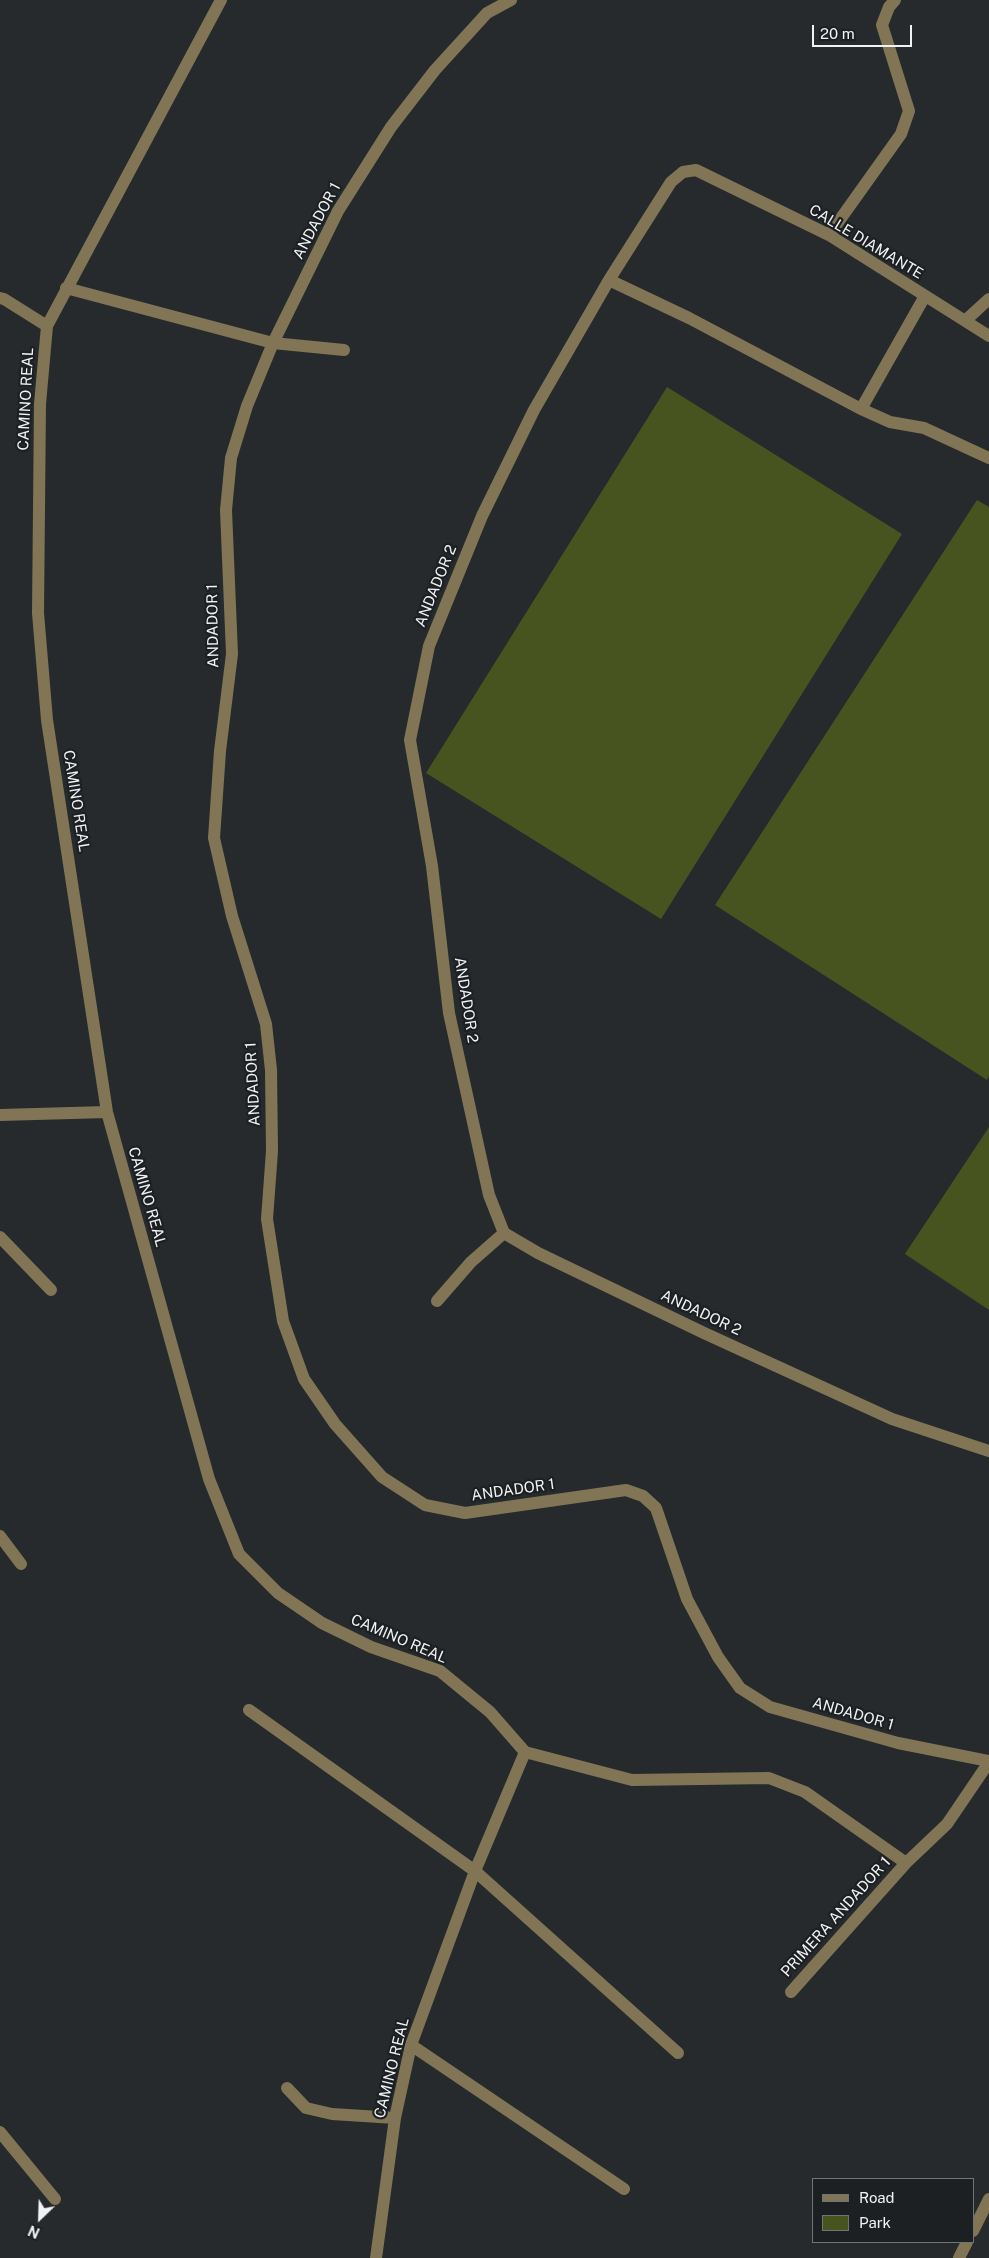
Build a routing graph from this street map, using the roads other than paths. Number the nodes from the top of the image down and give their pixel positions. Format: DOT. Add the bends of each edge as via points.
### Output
graph roads {
  1 [pos="221,0"];
  2 [pos="512,0"];
  3 [pos="895,0"];
  4 [pos="696,170"];
  5 [pos="829,235"];
  6 [pos="610,280"];
  7 [pos="66,288"];
  8 [pos="925,296"];
  9 [pos="0,298"];
  10 [pos="989,298"];
  11 [pos="966,320"];
  12 [pos="47,326"];
  13 [pos="989,336"];
  14 [pos="273,343"];
  15 [pos="344,350"];
  16 [pos="861,409"];
  17 [pos="989,458"];
  18 [pos="107,1112"];
  19 [pos="0,1115"];
  20 [pos="504,1233"];
  21 [pos="0,1237"];
  22 [pos="51,1290"];
  23 [pos="437,1301"];
  24 [pos="989,1450"];
  25 [pos="0,1536"];
  26 [pos="21,1564"];
  27 [pos="249,1710"];
  28 [pos="525,1752"];
  29 [pos="989,1762"];
  30 [pos="906,1863"];
  31 [pos="475,1871"];
  32 [pos="791,1992"];
  33 [pos="411,2045"];
  34 [pos="678,2052"];
  35 [pos="287,2088"];
  36 [pos="394,2118"];
  37 [pos="0,2132"];
  38 [pos="624,2189"];
  39 [pos="54,2199"];
  40 [pos="989,2199"];
  41 [pos="974,2229"];
  42 [pos="966,2243"];
  43 [pos="376,2258"];
  44 [pos="959,2258"];
  1 -- 7 [label="street, CAMINO REAL"];
  2 -- 14 [label="street, ANDADOR 1" via="487,13 435,70 391,127 338,211"];
  3 -- 5 [label="street" via="882,26 909,111 900,134"];
  4 -- 5 [label="street, CALLE DIAMANTE"];
  4 -- 6 [label="street, ANDADOR 2" via="683,172 671,182"];
  5 -- 8 [label="street, CALLE DIAMANTE"];
  6 -- 16 [label="street"];
  6 -- 20 [label="street, ANDADOR 2" via="534,410 482,516 429,646 410,740 432,866 449,1014 489,1195"];
  7 -- 12 [label="street, CAMINO REAL"];
  7 -- 14 [label="street"];
  8 -- 11 [label="street, CALLE DIAMANTE"];
  8 -- 16 [label="street"];
  9 -- 12 [label="street"];
  10 -- 11 [label="street"];
  11 -- 13 [label="street, CALLE DIAMANTE"];
  12 -- 18 [label="street, CAMINO REAL" via="40,404 38,613 47,720"];
  14 -- 15 [label="street"];
  14 -- 29 [label="street, ANDADOR 1" via="247,406 231,458 226,510 232,654 214,838 232,916 266,1024 271,1070 272,1151 267,1218 283,1321 304,1379 335,1424 382,1477 425,1505 465,1513 626,1490 643,1496 656,1508 687,1599 718,1657 740,1688 770,1708 898,1743"];
  16 -- 17 [label="street" via="890,422 924,428"];
  18 -- 19 [label="street"];
  18 -- 28 [label="street, CAMINO REAL" via="209,1479 238,1554 278,1593 322,1623 372,1647 440,1671 490,1712"];
  20 -- 23 [label="street" via="471,1262"];
  20 -- 24 [label="street, ANDADOR 2" via="538,1253 695,1329 892,1419"];
  21 -- 22 [label="street"];
  25 -- 26 [label="street"];
  27 -- 31 [label="street"];
  28 -- 30 [label="street" via="632,1780 769,1778 805,1792"];
  28 -- 31 [label="street, CAMINO REAL"];
  29 -- 30 [label="street, PRIMERA ANDADOR 1" via="947,1824"];
  30 -- 32 [label="street, PRIMERA ANDADOR 1"];
  31 -- 33 [label="street, CAMINO REAL"];
  31 -- 34 [label="street"];
  33 -- 36 [label="street, CAMINO REAL"];
  33 -- 38 [label="street"];
  35 -- 36 [label="street" via="306,2108 332,2114"];
  36 -- 43 [label="street, CAMINO REAL"];
  37 -- 39 [label="street"];
  40 -- 41 [label="street"];
  42 -- 44 [label="street"];
}
